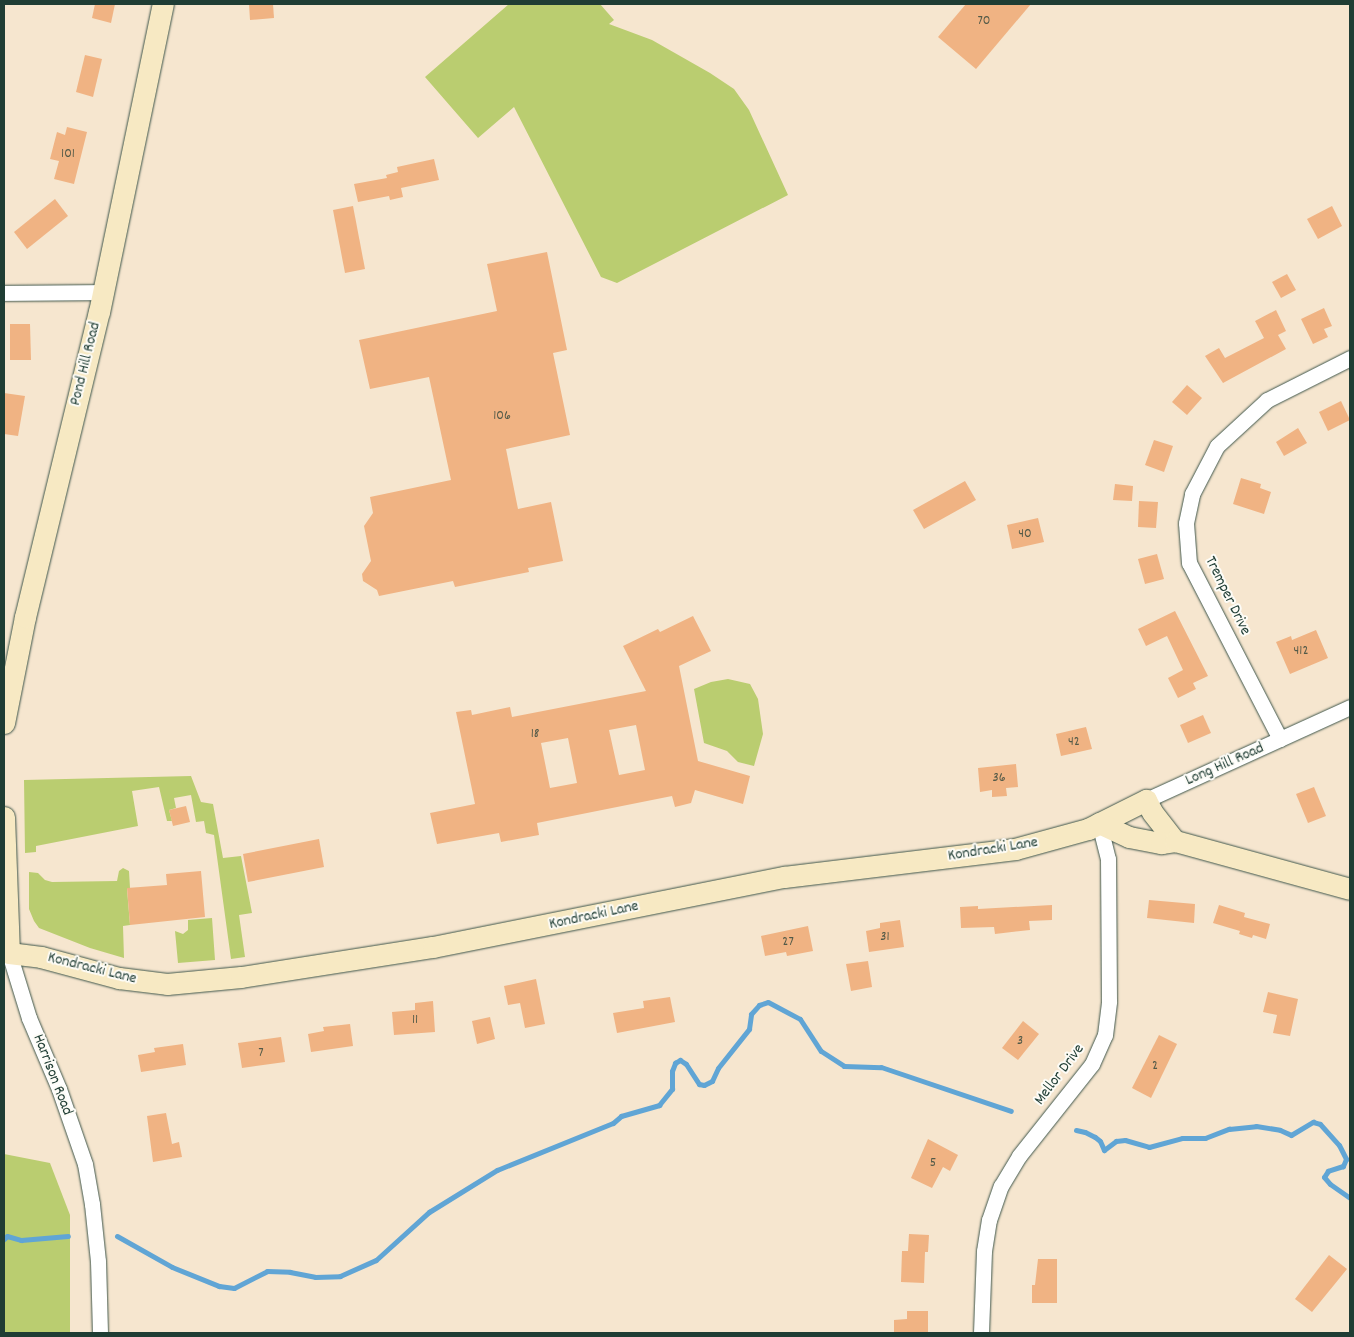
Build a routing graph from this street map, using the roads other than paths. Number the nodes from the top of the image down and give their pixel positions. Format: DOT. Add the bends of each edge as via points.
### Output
graph roads {
  1 [pos="163,4"];
  2 [pos="103,292"];
  3 [pos="4,294"];
  4 [pos="1350,358"];
  5 [pos="1350,707"];
  6 [pos="4,723"];
  7 [pos="1280,740"];
  8 [pos="1146,800"];
  9 [pos="4,817"];
  10 [pos="1100,823"];
  11 [pos="1175,841"];
  12 [pos="1350,889"];
  13 [pos="9,953"];
  14 [pos="100,1333"];
  15 [pos="981,1333"];
  1 -- 2 [label="main road, Pond Hill Road"];
  2 -- 3 [label="street"];
  2 -- 6 [label="main road, Pond Hill Road" via="18,646"];
  4 -- 7 [label="street, Tremper Drive" via="1267,400 1217,446 1192,494 1186,523 1189,563"];
  5 -- 7 [label="street, Long Hill Road"];
  7 -- 8 [label="street, Long Hill Road"];
  8 -- 10 [label="main road, Long Hill Road"];
  8 -- 11 [label="main road"];
  9 -- 13 [label="main road, Harrison Road"];
  10 -- 11 [label="main road" via="1129,837 1161,843"];
  10 -- 13 [label="main road, Kondracki Lane" via="1014,849 776,878 477,939 211,981 168,984 135,981 41,957"];
  10 -- 15 [label="street, Mellor Drive" via="1108,859 1109,1000 1105,1035 1092,1064 1019,1156 996,1199 984,1251"];
  11 -- 12 [label="main road"];
  13 -- 14 [label="street, Harrison Road" via="85,1164 98,1261"];
}
